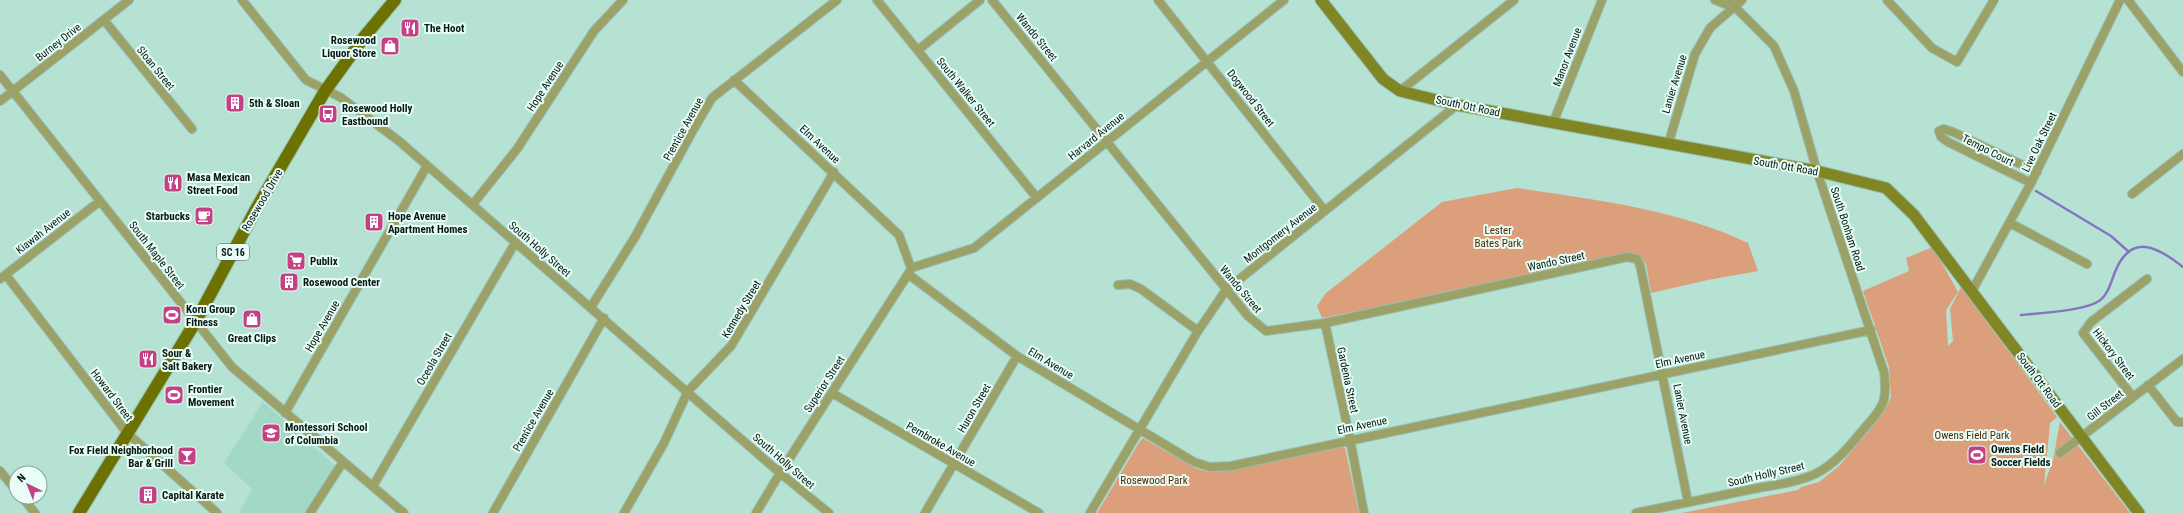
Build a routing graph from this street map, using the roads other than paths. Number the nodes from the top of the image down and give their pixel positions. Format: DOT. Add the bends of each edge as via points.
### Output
graph roads {
  1 [pos="129,0"];
  2 [pos="242,0"];
  3 [pos="395,0"];
  4 [pos="623,0"];
  5 [pos="837,0"];
  6 [pos="878,0"];
  7 [pos="980,0"];
  8 [pos="992,0"];
  9 [pos="1158,0"];
  10 [pos="1284,0"];
  11 [pos="1321,0"];
  12 [pos="1514,0"];
  13 [pos="1602,0"];
  14 [pos="1715,0"];
  15 [pos="1728,0"];
  16 [pos="1742,0"];
  17 [pos="1887,0"];
  18 [pos="1994,0"];
  19 [pos="2120,0"];
  20 [pos="2128,0"];
  21 [pos="1733,7"];
  22 [pos="104,20"];
  23 [pos="918,50"];
  24 [pos="1208,61"];
  25 [pos="2183,72"];
  26 [pos="0,75"];
  27 [pos="734,80"];
  28 [pos="13,91"];
  29 [pos="325,91"];
  30 [pos="1400,91"];
  31 [pos="0,101"];
  32 [pos="1457,105"];
  33 [pos="1553,123"];
  34 [pos="192,129"];
  35 [pos="1107,142"];
  36 [pos="1668,145"];
  37 [pos="2183,154"];
  38 [pos="427,166"];
  39 [pos="1817,171"];
  40 [pos="834,172"];
  41 [pos="2037,172"];
  42 [pos="2031,183"];
  43 [pos="2132,194"];
  44 [pos="1037,198"];
  45 [pos="100,201"];
  46 [pos="473,204"];
  47 [pos="1325,211"];
  48 [pos="2010,223"];
  49 [pos="515,243"];
  50 [pos="1637,260"];
  51 [pos="2087,264"];
  52 [pos="910,271"];
  53 [pos="3,277"];
  54 [pos="2146,279"];
  55 [pos="1118,285"];
  56 [pos="1226,290"];
  57 [pos="1972,291"];
  58 [pos="591,307"];
  59 [pos="604,318"];
  60 [pos="196,321"];
  61 [pos="1324,323"];
  62 [pos="1871,330"];
  63 [pos="1198,331"];
  64 [pos="1017,356"];
  65 [pos="2183,359"];
  66 [pos="1664,374"];
  67 [pos="2148,385"];
  68 [pos="688,391"];
  69 [pos="1886,392"];
  70 [pos="832,393"];
  71 [pos="2133,397"];
  72 [pos="285,413"];
  73 [pos="2183,422"];
  74 [pos="1141,429"];
  75 [pos="127,433"];
  76 [pos="2081,437"];
  77 [pos="1350,439"];
  78 [pos="2060,453"];
  79 [pos="343,462"];
  80 [pos="954,464"];
  81 [pos="0,471"];
  82 [pos="780,472"];
  83 [pos="8,480"];
  84 [pos="373,486"];
  85 [pos="1688,502"];
  86 [pos="28,505"];
  87 [pos="35,513"];
  88 [pos="80,513"];
  89 [pos="217,513"];
  90 [pos="310,513"];
  91 [pos="404,513"];
  92 [pos="493,513"];
  93 [pos="624,513"];
  94 [pos="756,513"];
  95 [pos="829,513"];
  96 [pos="925,513"];
  97 [pos="1039,513"];
  98 [pos="1090,513"];
  99 [pos="1364,513"];
  100 [pos="1636,513"];
  101 [pos="2139,513"];
  1 -- 22 [label="street, Burney Drive"];
  2 -- 29 [label="street, South Holly Street" via="306,80"];
  3 -- 29 [label="main road, Rosewood Drive / SC 16" via="364,37"];
  4 -- 46 [label="street, Hope Avenue" via="594,31 517,149"];
  5 -- 27 [label="street, Prentice Avenue"];
  6 -- 23 [label="street, South Walker Street"];
  7 -- 23 [label="street"];
  8 -- 35 [label="street, Wando Street"];
  9 -- 24 [label="street, Dogwood Street"];
  10 -- 24 [label="street, Harvard Avenue"];
  11 -- 30 [label="street, South Ott Road" via="1383,79"];
  12 -- 30 [label="street"];
  13 -- 33 [label="street, Manor Avenue"];
  14 -- 21 [label="street"];
  15 -- 21 [label="street, South Bonham Road"];
  16 -- 21 [label="street, Lanier Avenue"];
  17 -- 18 [label="street" via="1932,48 1957,62"];
  19 -- 41 [label="street, Live Oak Street"];
  20 -- 25 [label="street"];
  21 -- 36 [label="street, Lanier Avenue" via="1710,28 1695,54"];
  21 -- 39 [label="street, South Bonham Road" via="1774,46 1794,91"];
  22 -- 28 [label="street, Burney Drive"];
  22 -- 34 [label="street, Sloan Street"];
  23 -- 44 [label="street, South Walker Street"];
  24 -- 35 [label="street, Harvard Avenue"];
  24 -- 47 [label="street, Dogwood Street"];
  26 -- 28 [label="street, South Maple Street"];
  27 -- 40 [label="street, Elm Avenue"];
  27 -- 58 [label="street, Prentice Avenue" via="712,98 635,237"];
  28 -- 31 [label="street, Burney Drive"];
  28 -- 45 [label="street, South Maple Street"];
  29 -- 38 [label="street, South Holly Street" via="340,97 399,141"];
  29 -- 60 [label="main road, Rosewood Drive / SC 16" via="256,209"];
  30 -- 32 [label="street, South Ott Road"];
  32 -- 33 [label="street, South Ott Road"];
  32 -- 47 [label="street, Montgomery Avenue"];
  33 -- 36 [label="street, South Ott Road"];
  35 -- 44 [label="street, Harvard Avenue"];
  35 -- 56 [label="street, Wando Street"];
  36 -- 39 [label="street, South Ott Road"];
  37 -- 43 [label="street"];
  38 -- 46 [label="street, South Holly Street"];
  38 -- 72 [label="street, Hope Avenue"];
  39 -- 57 [label="street, South Ott Road" via="1886,188 1914,215"];
  39 -- 62 [label="street, South Bonham Road"];
  40 -- 52 [label="street, Elm Avenue" via="899,235"];
  40 -- 68 [label="street, Kennedy Street" via="731,346"];
  41 -- 42 [label="street, Live Oak Street"];
  41 -- 42 [label="street, Tempo Court" via="1953,132 1944,129 1939,131 1941,137 1948,142"];
  42 -- 48 [label="street, Live Oak Street"];
  44 -- 52 [label="street, Harvard Avenue" via="974,248"];
  45 -- 53 [label="street, Kiawah Avenue"];
  45 -- 60 [label="street, South Maple Street"];
  46 -- 49 [label="street, South Holly Street"];
  47 -- 56 [label="street, Montgomery Avenue"];
  48 -- 51 [label="street"];
  48 -- 57 [label="street, Live Oak Street"];
  49 -- 58 [label="street, South Holly Street"];
  49 -- 84 [label="street, Oceola Street"];
  50 -- 61 [label="street, Wando Street" via="1627,257"];
  50 -- 66 [label="street, Lanier Avenue"];
  52 -- 64 [label="street, Elm Avenue"];
  52 -- 70 [label="street, Superior Street"];
  53 -- 75 [label="street, Howard Street"];
  54 -- 71 [label="street, Hickory Street" via="2091,322 2083,334"];
  55 -- 63 [label="street" via="1130,284 1141,289"];
  56 -- 61 [label="street, Wando Street" via="1248,316 1266,331"];
  56 -- 63 [label="street, Montgomery Avenue"];
  57 -- 76 [label="street, South Ott Road"];
  58 -- 59 [label="street, South Holly Street"];
  59 -- 68 [label="street, South Holly Street"];
  59 -- 92 [label="street, Prentice Avenue"];
  60 -- 72 [label="street, South Maple Street" via="232,367"];
  60 -- 75 [label="main road, Rosewood Drive / SC 16"];
  61 -- 77 [label="street, Gardenia Street"];
  62 -- 66 [label="street, Elm Avenue"];
  62 -- 69 [label="street, South Bonham Road" via="1884,372"];
  63 -- 74 [label="street, Montgomery Avenue"];
  64 -- 74 [label="street, Elm Avenue"];
  64 -- 80 [label="street, Huron Street"];
  65 -- 67 [label="street, Gill Street"];
  66 -- 77 [label="street, Elm Avenue"];
  66 -- 85 [label="street, Lanier Avenue"];
  67 -- 71 [label="street, Gill Street"];
  67 -- 73 [label="street" via="2177,422"];
  68 -- 82 [label="street, South Holly Street"];
  68 -- 93 [label="street, Kennedy Street" via="664,443"];
  69 -- 85 [label="street, South Holly Street" via="1884,402 1877,413 1850,445 1828,466 1815,474 1790,482"];
  70 -- 80 [label="street, Pembroke Avenue"];
  70 -- 82 [label="street, Superior Street"];
  71 -- 76 [label="street, Gill Street"];
  72 -- 79 [label="street, South Maple Street"];
  74 -- 77 [label="street, Elm Avenue" via="1194,462 1212,467 1231,466"];
  74 -- 98 [label="street, Montgomery Avenue"];
  75 -- 88 [label="main road, Rosewood Drive / SC 16"];
  75 -- 89 [label="street, Howard Street"];
  76 -- 78 [label="street, Gill Street"];
  76 -- 101 [label="street, South Ott Road"];
  77 -- 99 [label="street, Gardenia Street"];
  79 -- 84 [label="street, South Maple Street"];
  79 -- 90 [label="street"];
  80 -- 96 [label="street, Huron Street"];
  80 -- 97 [label="street, Pembroke Avenue"];
  81 -- 83 [label="street"];
  82 -- 94 [label="street, Superior Street"];
  82 -- 95 [label="street, South Holly Street"];
  84 -- 91 [label="street, South Maple Street"];
  85 -- 100 [label="street, South Holly Street"];
  86 -- 87 [label="street"];
}
